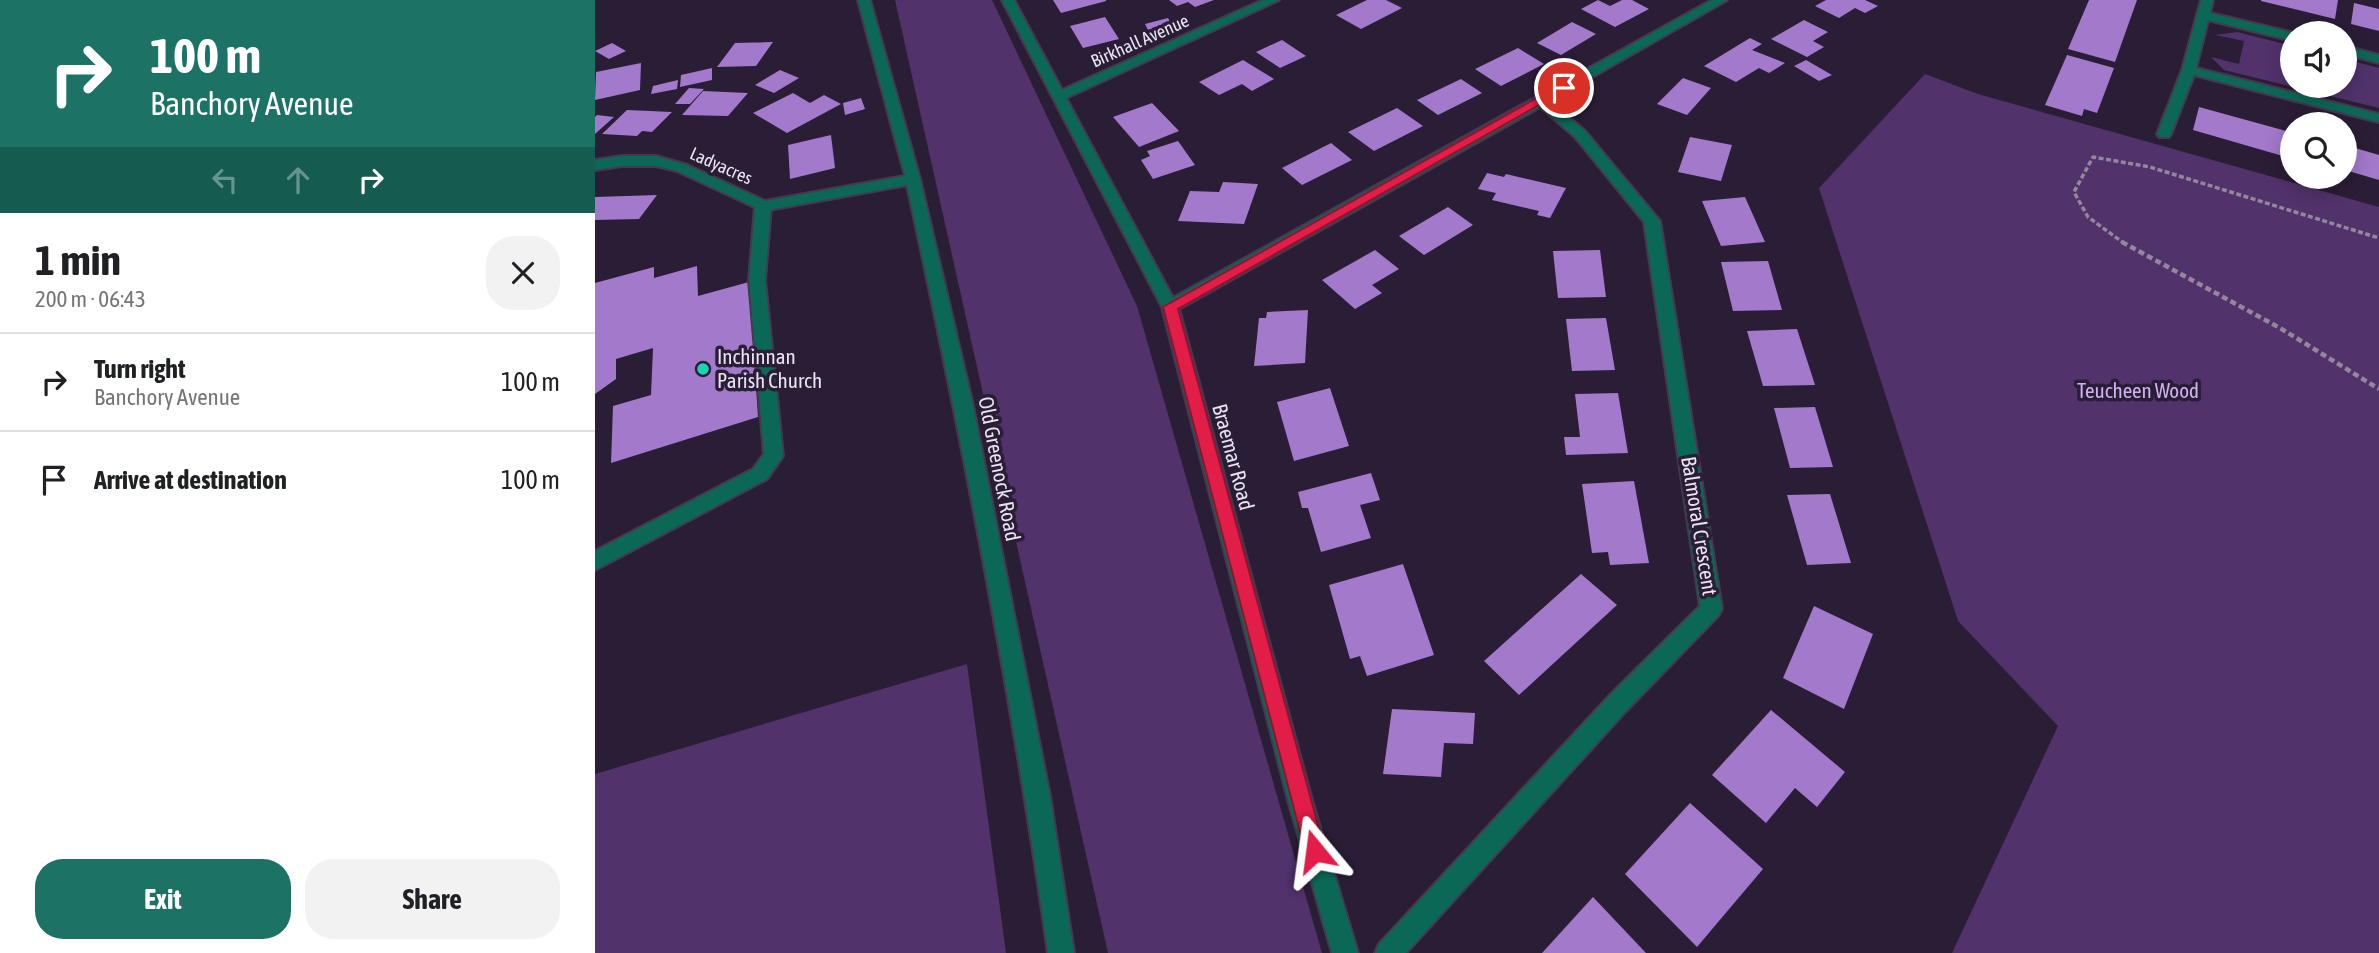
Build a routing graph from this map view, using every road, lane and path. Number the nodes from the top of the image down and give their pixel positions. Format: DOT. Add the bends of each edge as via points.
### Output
graph roads {
  1 [pos="864,0"];
  2 [pos="1008,0"];
  3 [pos="1273,0"];
  4 [pos="1721,0"];
  5 [pos="2207,0"];
  6 [pos="2204,15"];
  7 [pos="2280,34"];
  8 [pos="2357,53"];
  9 [pos="2379,59"];
  10 [pos="2189,70"];
  11 [pos="1059,96"];
  12 [pos="1541,100"];
  13 [pos="2379,118"];
  14 [pos="2164,134"];
  15 [pos="595,165"];
  16 [pos="913,179"];
  17 [pos="763,206"];
  18 [pos="2379,238"];
  19 [pos="1170,307"];
  20 [pos="2379,389"];
  21 [pos="595,561"];
  22 [pos="1061,953"];
  23 [pos="1345,953"];
  24 [pos="1388,953"];
  1 -- 16 [label="street, Old Greenock Road"];
  2 -- 11 [label="street, Braemar Road"];
  3 -- 11 [label="street, Birkhall Avenue"];
  4 -- 12 [label="street"];
  5 -- 6 [label="street"];
  6 -- 7 [label="street"];
  6 -- 10 [label="street"];
  8 -- 9 [label="street"];
  10 -- 13 [label="street"];
  10 -- 14 [label="street"];
  11 -- 19 [label="street, Braemar Road"];
  12 -- 19 [label="street"];
  12 -- 24 [label="street, Balmoral Crescent" via="1580,134 1652,221 1711,609"];
  15 -- 17 [label="street, Ladyacres" via="656,162 682,168"];
  16 -- 17 [label="street, Ladyacres"];
  16 -- 22 [label="street, Old Greenock Road" via="971,442 1038,796"];
  17 -- 21 [label="street" via="757,280 774,456 760,474"];
  18 -- 20 [label="path" via="2150,167 2093,157 2074,192 2088,217 2116,239 2280,328"];
  19 -- 23 [label="street, Braemar Road"];
}
